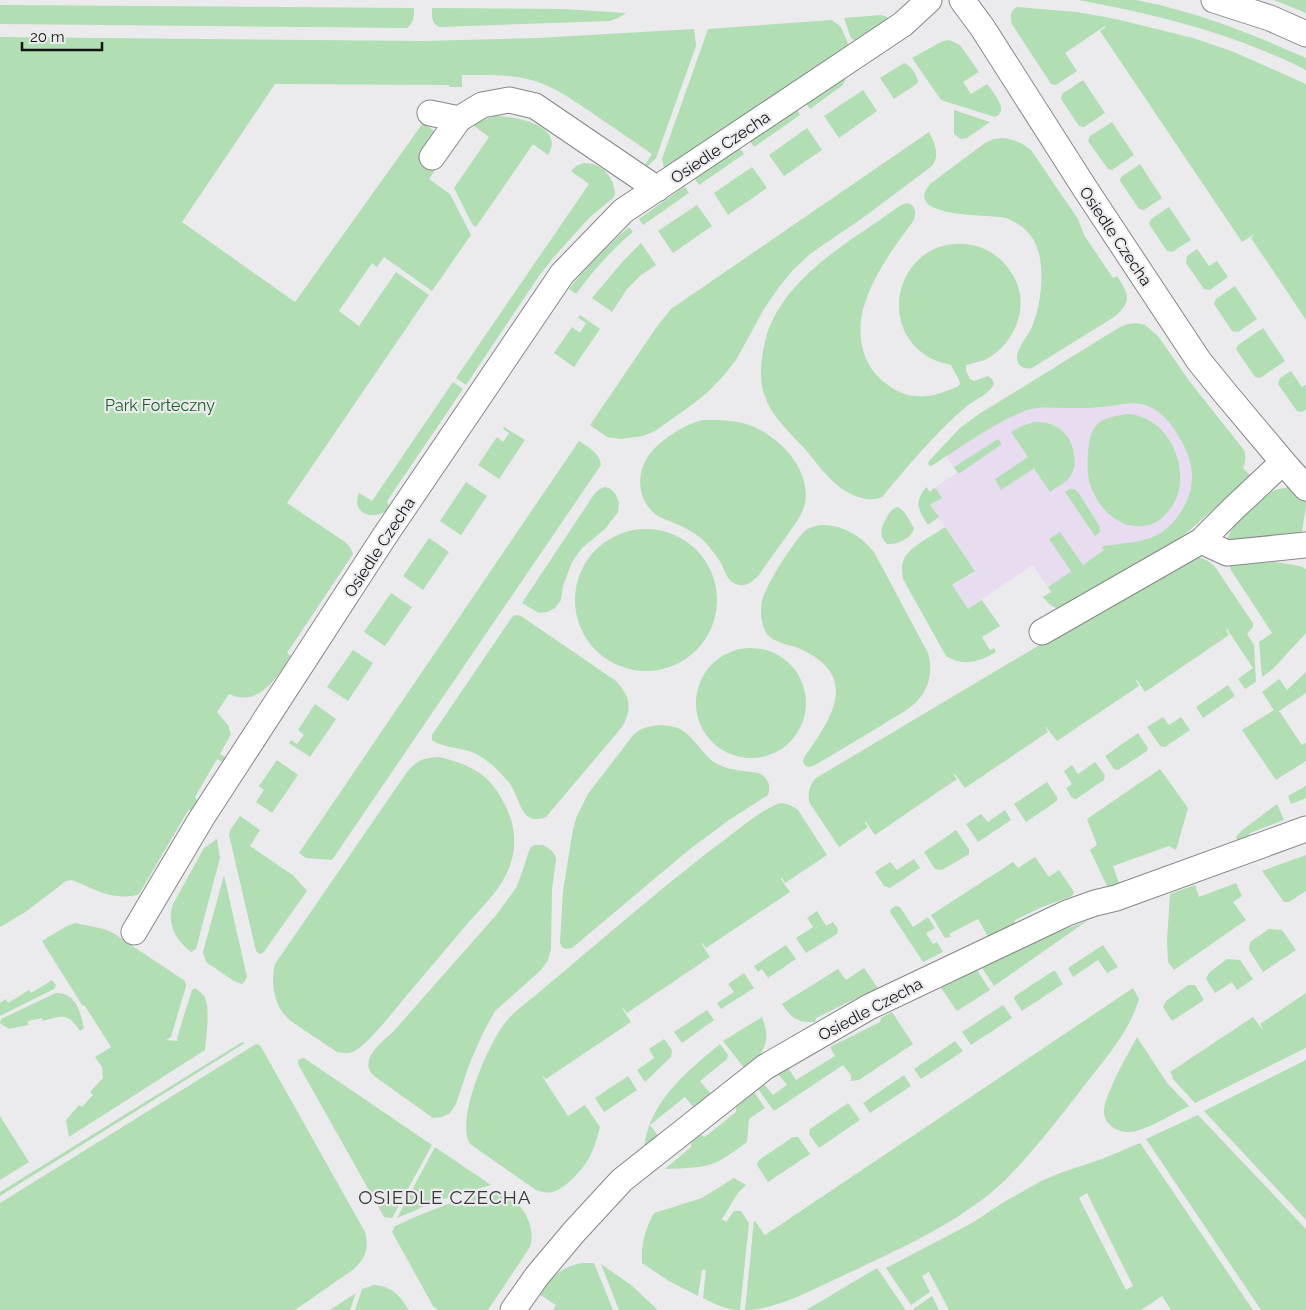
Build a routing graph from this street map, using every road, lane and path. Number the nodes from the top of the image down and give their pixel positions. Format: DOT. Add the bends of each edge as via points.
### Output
graph roads {
  1 [pos="929,0"];
  2 [pos="962,0"];
  3 [pos="1214,0"];
  4 [pos="1306,34"];
  5 [pos="430,113"];
  6 [pos="459,119"];
  7 [pos="432,157"];
  8 [pos="657,189"];
  9 [pos="1283,462"];
  10 [pos="1306,488"];
  11 [pos="1201,541"];
  12 [pos="1306,545"];
  13 [pos="1042,632"];
  14 [pos="1306,829"];
  15 [pos="134,932"];
  16 [pos="513,1310"];
  1 -- 8 [label="street, Osiedle Czecha" via="903,24"];
  2 -- 9 [label="street, Osiedle Czecha" via="1199,361"];
  3 -- 4 [label="street" via="1270,18"];
  5 -- 6 [label="street"];
  6 -- 7 [label="street, Osiedle Czecha"];
  6 -- 8 [label="street, Osiedle Czecha" via="482,105 509,100 535,106"];
  8 -- 15 [label="street, Osiedle Czecha" via="623,211 562,274 217,794"];
  9 -- 10 [label="street, Osiedle Czecha"];
  9 -- 11 [label="street"];
  11 -- 12 [label="street" via="1227,553"];
  11 -- 13 [label="street"];
  14 -- 16 [label="street, Osiedle Czecha" via="1067,913 869,1007 766,1067 622,1180 537,1276"];
}
